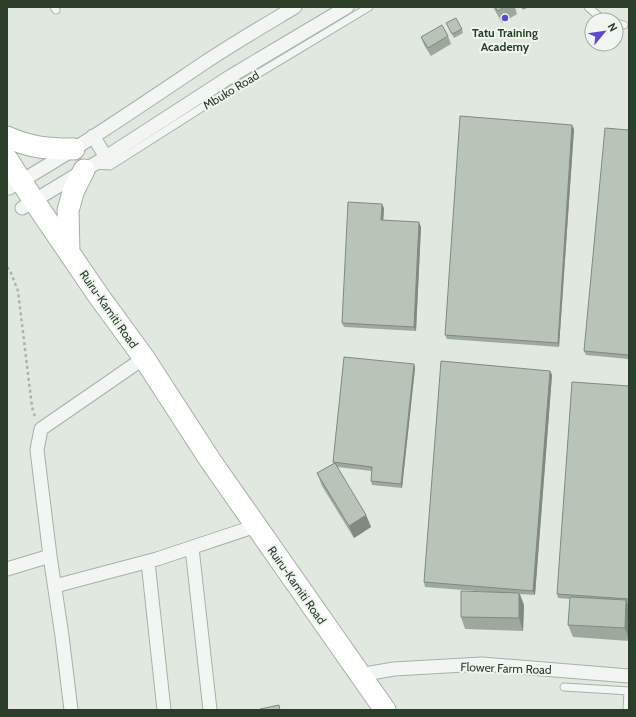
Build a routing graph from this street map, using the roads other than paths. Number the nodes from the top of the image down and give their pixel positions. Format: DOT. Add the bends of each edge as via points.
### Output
graph roads {
  1 [pos="295,7"];
  2 [pos="347,7"];
  3 [pos="369,7"];
  4 [pos="93,136"];
  5 [pos="7,137"];
  6 [pos="74,149"];
  7 [pos="106,156"];
  8 [pos="7,159"];
  9 [pos="88,168"];
  10 [pos="12,185"];
  11 [pos="28,205"];
  12 [pos="69,252"];
  13 [pos="140,361"];
  14 [pos="256,526"];
  15 [pos="192,548"];
  16 [pos="50,556"];
  17 [pos="148,562"];
  18 [pos="7,569"];
  19 [pos="55,586"];
  20 [pos="359,675"];
  21 [pos="629,676"];
  22 [pos="564,687"];
  23 [pos="628,691"];
  24 [pos="71,710"];
  25 [pos="164,710"];
  26 [pos="210,710"];
  27 [pos="385,710"];
  28 [pos="627,710"];
  1 -- 4 [label="street" via="205,62"];
  2 -- 7 [label="street" via="231,76"];
  3 -- 9 [label="lane, Mbuko Road" via="110,166"];
  4 -- 6 [label="street"];
  4 -- 7 [label="street"];
  5 -- 6 [label="main road" via="45,149"];
  6 -- 10 [label="street"];
  7 -- 9 [label="street"];
  8 -- 10 [label="main road, Ruiru-Kamiti Road"];
  9 -- 11 [label="street"];
  9 -- 12 [label="main road" via="73,192 68,211"];
  10 -- 11 [label="main road, Ruiru-Kamiti Road"];
  11 -- 12 [label="main road, Ruiru-Kamiti Road"];
  11 -- 13 [label="main road, Ruiru-Kamiti Road" via="67,272"];
  12 -- 13 [label="main road, Ruiru-Kamiti Road"];
  13 -- 14 [label="main road, Ruiru-Kamiti Road"];
  13 -- 16 [label="street" via="41,429 37,450"];
  14 -- 15 [label="street"];
  14 -- 20 [label="main road, Ruiru-Kamiti Road"];
  15 -- 17 [label="street"];
  15 -- 26 [label="street"];
  16 -- 18 [label="street"];
  16 -- 19 [label="street"];
  17 -- 19 [label="street"];
  17 -- 25 [label="street"];
  19 -- 24 [label="street"];
  20 -- 21 [label="street, Flower Farm Road" via="394,669 482,664"];
  20 -- 27 [label="main road, Ruiru-Kamiti Road"];
  22 -- 23 [label="lane"];
  23 -- 28 [label="lane"];
}
